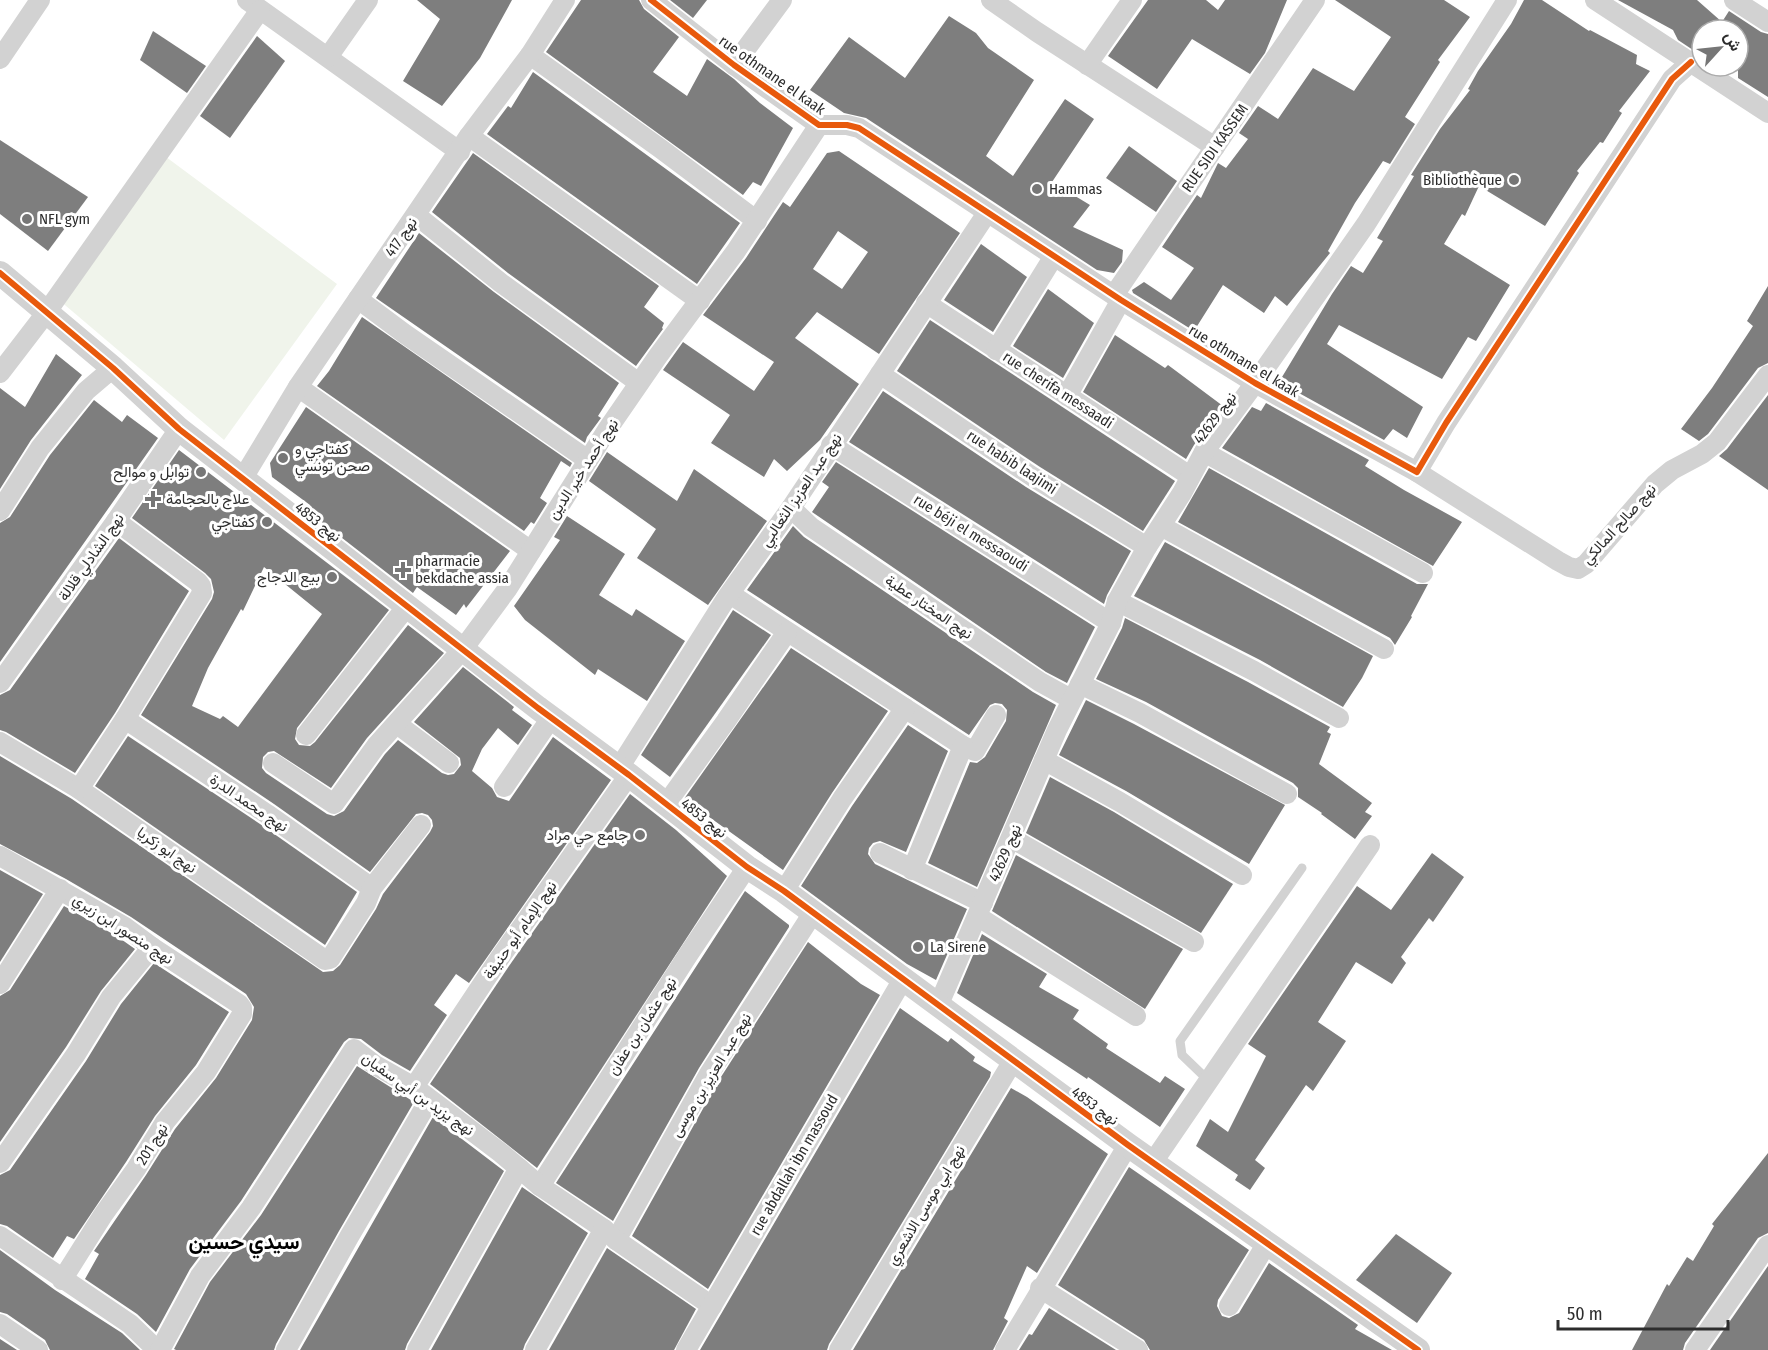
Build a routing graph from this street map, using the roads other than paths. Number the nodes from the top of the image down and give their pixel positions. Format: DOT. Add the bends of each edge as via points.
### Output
graph roads {
  1 [pos="40,0"];
  2 [pos="368,0"];
  3 [pos="565,0"];
  4 [pos="651,0"];
  5 [pos="782,0"];
  6 [pos="992,0"];
  7 [pos="1132,0"];
  8 [pos="1315,0"];
  9 [pos="1508,0"];
  10 [pos="1596,0"];
  11 [pos="1734,0"];
  12 [pos="253,5"];
  13 [pos="1761,12"];
  14 [pos="6,36"];
  15 [pos="530,55"];
  16 [pos="328,57"];
  17 [pos="0,59"];
  18 [pos="1690,61"];
  19 [pos="1690,63"];
  20 [pos="1087,64"];
  21 [pos="734,65"];
  22 [pos="1715,78"];
  23 [pos="1768,113"];
  24 [pos="819,125"];
  25 [pos="465,144"];
  26 [pos="1215,147"];
  27 [pos="987,213"];
  28 [pos="416,215"];
  29 [pos="757,221"];
  30 [pos="1054,256"];
  31 [pos="0,273"];
  32 [pos="1117,298"];
  33 [pos="358,299"];
  34 [pos="700,301"];
  35 [pos="926,303"];
  36 [pos="46,313"];
  37 [pos="996,350"];
  38 [pos="113,368"];
  39 [pos="0,373"];
  40 [pos="880,374"];
  41 [pos="1768,375"];
  42 [pos="639,383"];
  43 [pos="1255,383"];
  44 [pos="298,387"];
  45 [pos="1067,396"];
  46 [pos="179,429"];
  47 [pos="831,445"];
  48 [pos="1204,452"];
  49 [pos="588,460"];
  50 [pos="1417,472"];
  51 [pos="1190,476"];
  52 [pos="243,478"];
  53 [pos="791,508"];
  54 [pos="0,511"];
  55 [pos="116,521"];
  56 [pos="1161,526"];
  57 [pos="1147,547"];
  58 [pos="531,551"];
  59 [pos="1423,573"];
  60 [pos="730,594"];
  61 [pos="1117,601"];
  62 [pos="407,606"];
  63 [pos="1111,623"];
  64 [pos="787,632"];
  65 [pos="463,649"];
  66 [pos="1384,649"];
  67 [pos="0,684"];
  68 [pos="1075,691"];
  69 [pos="905,708"];
  70 [pos="996,715"];
  71 [pos="551,718"];
  72 [pos="1339,718"];
  73 [pos="124,720"];
  74 [pos="397,724"];
  75 [pos="306,735"];
  76 [pos="0,742"];
  77 [pos="963,746"];
  78 [pos="1044,760"];
  79 [pos="273,763"];
  80 [pos="449,763"];
  81 [pos="624,772"];
  82 [pos="504,787"];
  83 [pos="79,789"];
  84 [pos="1287,794"];
  85 [pos="666,804"];
  86 [pos="421,825"];
  87 [pos="1011,838"];
  88 [pos="1370,845"];
  89 [pos="880,853"];
  90 [pos="0,856"];
  91 [pos="747,867"];
  92 [pos="1302,868"];
  93 [pos="912,870"];
  94 [pos="1242,875"];
  95 [pos="372,888"];
  96 [pos="60,889"];
  97 [pos="784,891"];
  98 [pos="980,910"];
  99 [pos="813,913"];
  100 [pos="1194,942"];
  101 [pos="152,947"];
  102 [pos="903,979"];
  103 [pos="0,984"];
  104 [pos="939,1005"];
  105 [pos="242,1008"];
  106 [pos="1136,1016"];
  107 [pos="1013,1061"];
  108 [pos="1209,1081"];
  109 [pos="414,1087"];
  110 [pos="429,1100"];
  111 [pos="1128,1145"];
  112 [pos="1153,1162"];
  113 [pos="0,1163"];
  114 [pos="519,1168"];
  115 [pos="540,1186"];
  116 [pos="610,1234"];
  117 [pos="0,1236"];
  118 [pos="1267,1243"];
  119 [pos="1768,1245"];
  120 [pos="62,1280"];
  121 [pos="1041,1288"];
  122 [pos="712,1306"];
  123 [pos="1229,1306"];
  124 [pos="0,1324"];
  125 [pos="36,1349"];
  126 [pos="1413,1349"];
  127 [pos="159,1350"];
  128 [pos="286,1350"];
  129 [pos="417,1350"];
  130 [pos="535,1350"];
  131 [pos="686,1350"];
  132 [pos="839,1350"];
  133 [pos="1005,1350"];
  134 [pos="1138,1350"];
  135 [pos="1695,1350"];
  1 -- 14 [label="street"];
  2 -- 16 [label="street"];
  3 -- 15 [label="street, نهج 417"];
  4 -- 21 [label="street, rue othmane el kaak"];
  5 -- 21 [label="street"];
  6 -- 20 [label="street"];
  7 -- 20 [label="street"];
  8 -- 26 [label="street, RUE SIDI KASSEM"];
  9 -- 43 [label="street, نهج 42629" via="1366,225"];
  10 -- 18 [label="street"];
  11 -- 13 [label="street"];
  12 -- 16 [label="street"];
  12 -- 36 [label="street"];
  14 -- 17 [label="street"];
  15 -- 25 [label="street, نهج 417"];
  15 -- 29 [label="street"];
  16 -- 25 [label="street"];
  19 -- 50 [label="street" via="1672,79"];
  20 -- 26 [label="street"];
  21 -- 24 [label="street, rue othmane el kaak"];
  22 -- 23 [label="street"];
  24 -- 27 [label="street, rue othmane el kaak" via="859,128"];
  24 -- 29 [label="street, نهج أحمد خير الدين"];
  25 -- 28 [label="street, نهج 417"];
  25 -- 34 [label="street"];
  26 -- 32 [label="street, RUE SIDI KASSEM"];
  27 -- 30 [label="street, rue othmane el kaak"];
  27 -- 35 [label="street, نهج عبد العزيز الثعالبي"];
  28 -- 33 [label="street, نهج 417"];
  28 -- 42 [label="street" via="501,283"];
  29 -- 34 [label="street, نهج أحمد خير الدين"];
  30 -- 32 [label="street, rue othmane el kaak"];
  30 -- 37 [label="street"];
  31 -- 36 [label="street, نهج 4853"];
  32 -- 43 [label="street, rue othmane el kaak"];
  32 -- 45 [label="street, RUE SIDI KASSEM"];
  33 -- 44 [label="street, نهج 417"];
  33 -- 49 [label="street"];
  34 -- 42 [label="street, نهج أحمد خير الدين"];
  35 -- 37 [label="street, rue cherifa messaadi"];
  35 -- 40 [label="street, نهج عبد العزيز الثعالبي"];
  36 -- 38 [label="street, نهج 4853"];
  36 -- 39 [label="street"];
  37 -- 45 [label="street, rue cherifa messaadi"];
  38 -- 46 [label="street, نهج 4853"];
  38 -- 54 [label="street" via="86,391 40,448"];
  40 -- 47 [label="street, نهج عبد العزيز الثعالبي"];
  40 -- 57 [label="street, rue habib laajimi"];
  41 -- 50 [label="street, نهج صالح المالكي" via="1717,442 1655,484 1578,569 1558,561"];
  42 -- 49 [label="street, نهج أحمد خير الدين"];
  43 -- 48 [label="street, نهج 42629"];
  43 -- 50 [label="street, rue othmane el kaak"];
  44 -- 52 [label="street, نهج 417"];
  44 -- 58 [label="street"];
  45 -- 51 [label="street, rue cherifa messaadi"];
  46 -- 52 [label="street, نهج 4853"];
  46 -- 55 [label="street, نهج الشادلي قلالة"];
  47 -- 53 [label="street, نهج عبد العزيز الثعالبي"];
  47 -- 63 [label="street, rue béji el messaoudi"];
  48 -- 51 [label="street, نهج 42629"];
  48 -- 59 [label="street"];
  49 -- 58 [label="street, نهج أحمد خير الدين"];
  51 -- 56 [label="street, نهج 42629"];
  52 -- 62 [label="street, نهج 4853"];
  53 -- 60 [label="street, نهج عبد العزيز الثعالبي"];
  53 -- 68 [label="street, نهج المختار عطية" via="811,527 1040,682"];
  55 -- 67 [label="street, نهج الشادلي قلالة"];
  55 -- 73 [label="street" via="198,582 202,593"];
  56 -- 57 [label="street, نهج 42629"];
  56 -- 66 [label="street"];
  57 -- 61 [label="street, نهج 42629"];
  58 -- 65 [label="street, نهج أحمد خير الدين"];
  60 -- 64 [label="street"];
  60 -- 81 [label="street, نهج عبد العزيز الثعالبي"];
  61 -- 63 [label="street, نهج 42629"];
  61 -- 72 [label="street"];
  62 -- 65 [label="street, نهج 4853"];
  62 -- 75 [label="street"];
  63 -- 68 [label="street, نهج 42629"];
  64 -- 69 [label="street"];
  64 -- 85 [label="street"];
  65 -- 71 [label="street, نهج 4853"];
  65 -- 74 [label="street, نهج أحمد خير الدين"];
  68 -- 78 [label="street, نهج 42629"];
  68 -- 84 [label="street, نهج المختار عطية" via="1140,713"];
  69 -- 77 [label="street"];
  69 -- 97 [label="street"];
  70 -- 77 [label="street" via="975,751"];
  71 -- 81 [label="street, نهج 4853"];
  71 -- 82 [label="street"];
  73 -- 83 [label="street"];
  73 -- 95 [label="street, نهج محمد الدرة"];
  74 -- 79 [label="street, نهج أحمد خير الدين" via="334,804"];
  74 -- 80 [label="street"];
  76 -- 83 [label="street, نهج ابو زكريا"];
  77 -- 93 [label="street"];
  78 -- 87 [label="street, نهج 42629"];
  78 -- 94 [label="street"];
  81 -- 85 [label="street, نهج 4853"];
  81 -- 109 [label="street, نهج الإمام أبو حنيفة"];
  83 -- 95 [label="street, نهج ابو زكريا" via="321,958 330,958"];
  85 -- 91 [label="street, نهج 4853"];
  86 -- 95 [label="street"];
  87 -- 98 [label="street, نهج 42629"];
  87 -- 100 [label="street"];
  88 -- 108 [label="street"];
  89 -- 93 [label="street"];
  90 -- 96 [label="street, نهج منصور ابن زيري"];
  91 -- 97 [label="street, نهج 4853"];
  91 -- 115 [label="street, نهج عثمان بن عفان"];
  92 -- 108 [label="lane" via="1180,1041 1182,1055"];
  93 -- 98 [label="street"];
  96 -- 101 [label="street, نهج منصور ابن زيري"];
  96 -- 103 [label="street"];
  97 -- 99 [label="street, نهج 4853"];
  98 -- 104 [label="street, نهج 42629"];
  98 -- 106 [label="street"];
  99 -- 102 [label="street, نهج 4853"];
  99 -- 116 [label="street, نهج عبد العزيز بن موسى"];
  101 -- 105 [label="street, نهج منصور ابن زيري"];
  101 -- 113 [label="street" via="111,998"];
  102 -- 104 [label="street, نهج 4853"];
  102 -- 122 [label="street, rue abdallah ibn massoud"];
  104 -- 107 [label="street, نهج 4853"];
  105 -- 120 [label="street, نهج 201" via="219,1053 165,1122"];
  107 -- 111 [label="street, نهج 4853"];
  107 -- 132 [label="street, نهج ابي موسى الاشعري"];
  108 -- 112 [label="street"];
  109 -- 110 [label="street, نهج يزيد بن أبي سفيان"];
  109 -- 127 [label="street, نهج يزيد بن أبي سفيان" via="354,1049 251,1208 200,1276"];
  110 -- 114 [label="street, نهج يزيد بن أبي سفيان"];
  110 -- 128 [label="street"];
  111 -- 112 [label="street, نهج 4853"];
  111 -- 121 [label="street"];
  112 -- 118 [label="street, نهج 4853"];
  114 -- 115 [label="street, نهج يزيد بن أبي سفيان"];
  114 -- 129 [label="street"];
  115 -- 116 [label="street, نهج يزيد بن أبي سفيان"];
  116 -- 122 [label="street, نهج يزيد بن أبي سفيان"];
  116 -- 130 [label="street, نهج عبد العزيز بن موسى"];
  117 -- 120 [label="street"];
  118 -- 123 [label="street"];
  118 -- 126 [label="street, نهج 4853"];
  119 -- 135 [label="street"];
  120 -- 127 [label="street" via="130,1324"];
  121 -- 133 [label="street"];
  121 -- 134 [label="street"];
  122 -- 131 [label="street, rue abdallah ibn massoud"];
  124 -- 125 [label="street"];
}
